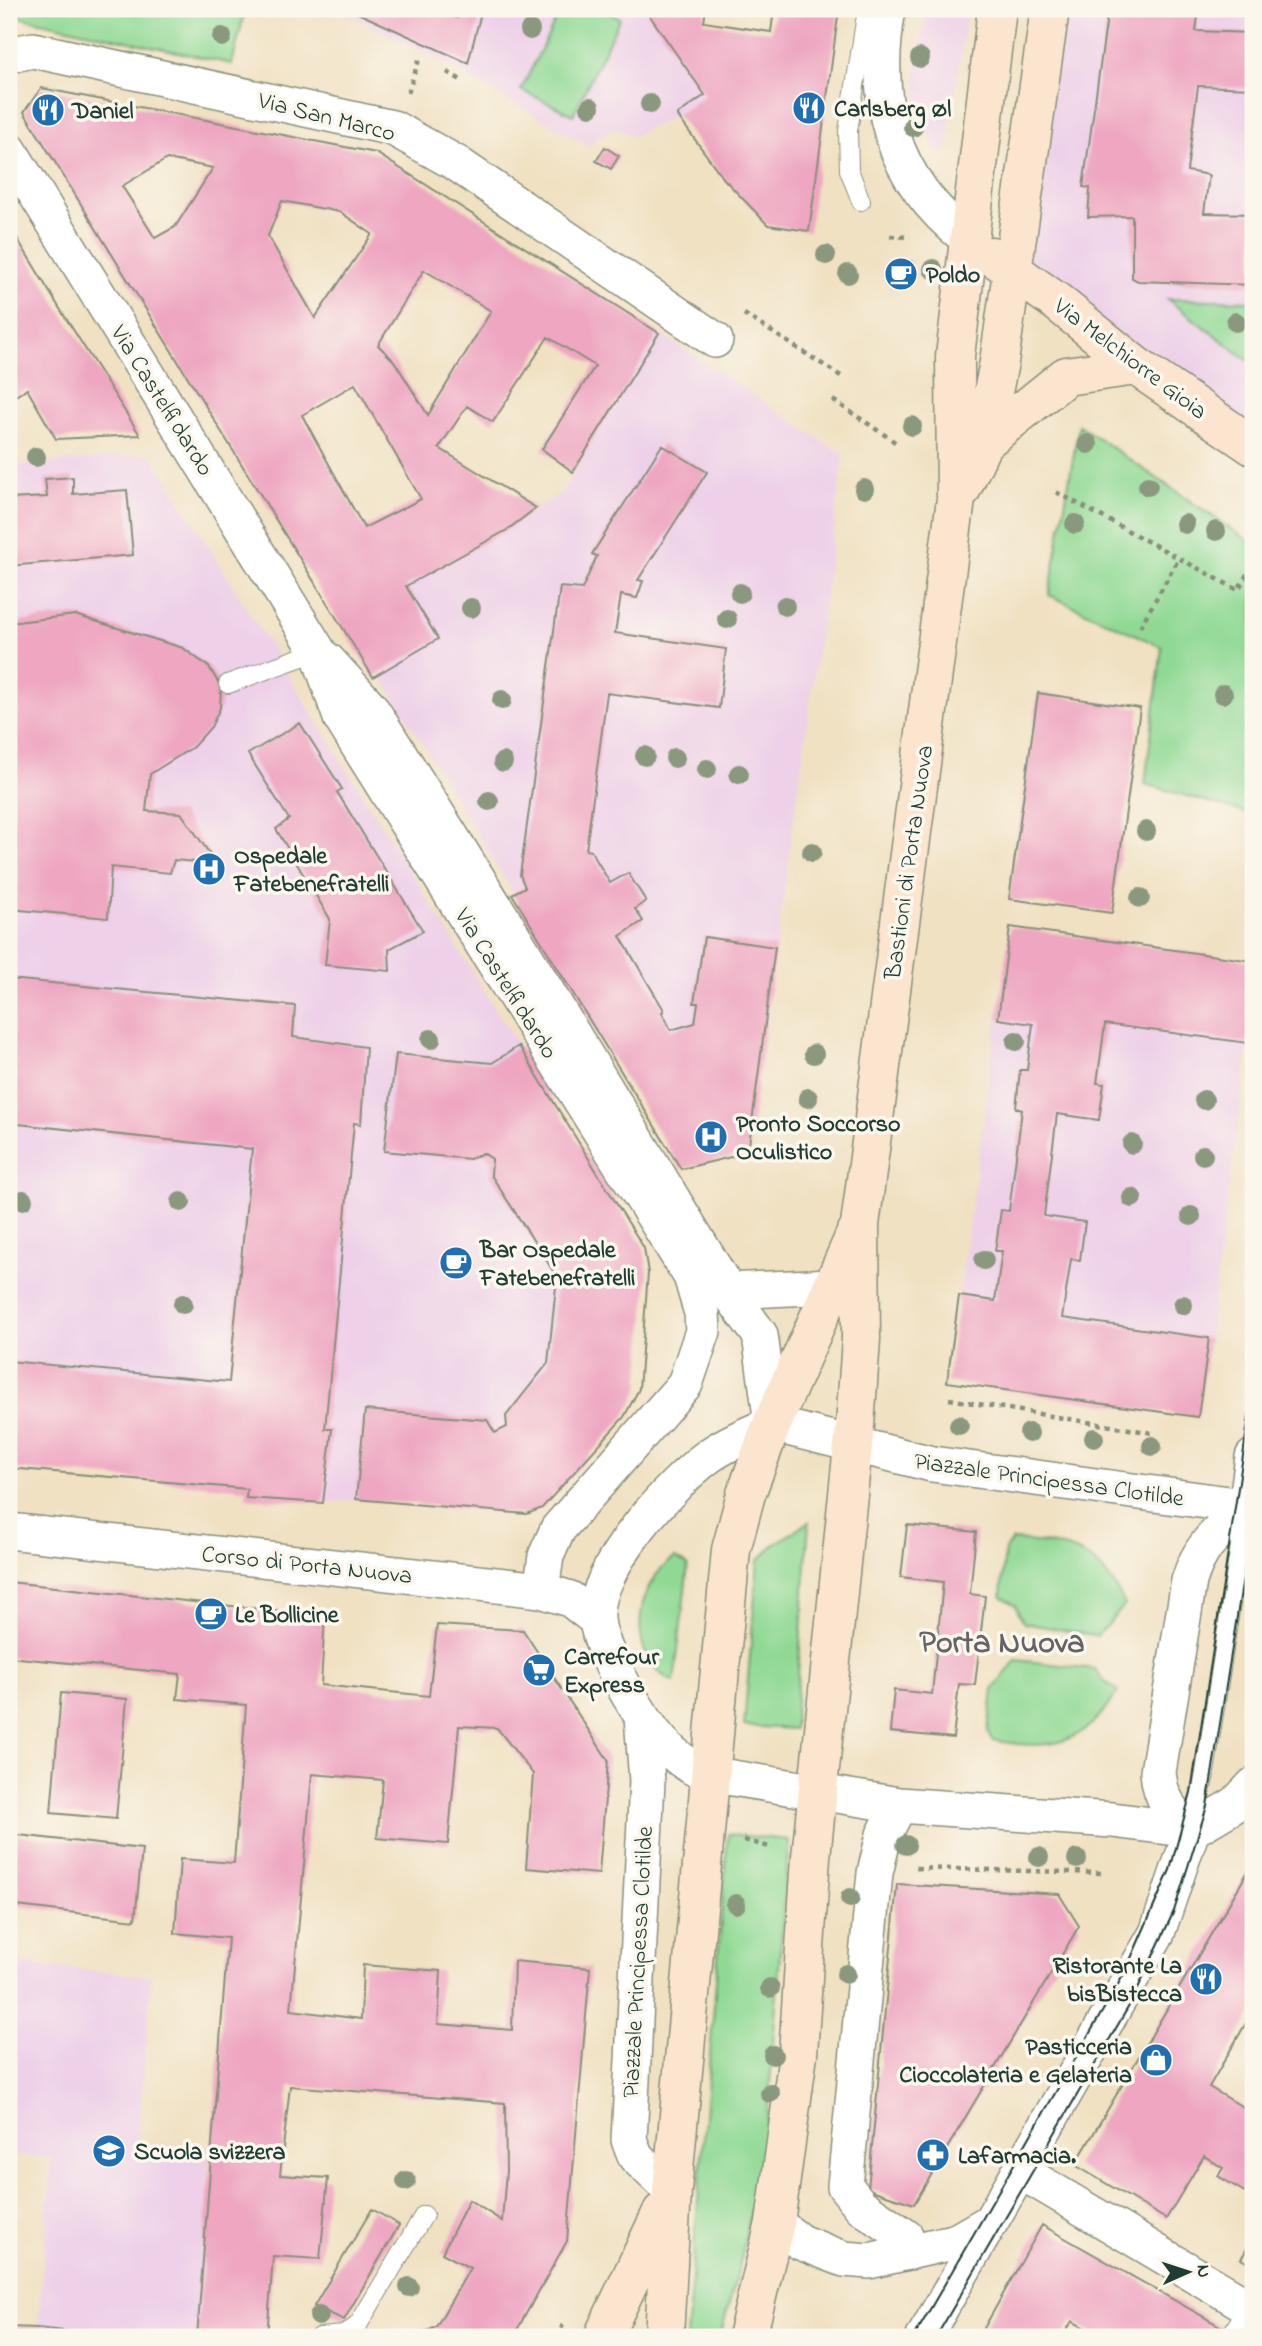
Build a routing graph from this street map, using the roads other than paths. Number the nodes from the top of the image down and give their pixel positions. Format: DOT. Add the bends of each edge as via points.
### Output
graph roads {
  1 [pos="867,9"];
  2 [pos="888,9"];
  3 [pos="997,9"];
  4 [pos="1050,9"];
  5 [pos="9,55"];
  6 [pos="9,150"];
  7 [pos="861,201"];
  8 [pos="967,238"];
  9 [pos="1010,269"];
  10 [pos="715,340"];
  11 [pos="1136,366"];
  12 [pos="983,443"];
  13 [pos="1253,446"];
  14 [pos="956,499"];
  15 [pos="318,651"];
  16 [pos="228,684"];
  17 [pos="860,1225"];
  18 [pos="831,1286"];
  19 [pos="728,1291"];
  20 [pos="772,1424"];
  21 [pos="854,1447"];
  22 [pos="1253,1457"];
  23 [pos="1250,1510"];
  24 [pos="9,1531"];
  25 [pos="541,1590"];
  26 [pos="597,1620"];
  27 [pos="642,1717"];
  28 [pos="708,1774"];
  29 [pos="1253,1786"];
  30 [pos="819,1793"];
  31 [pos="899,1805"];
  32 [pos="1192,1830"];
  33 [pos="1020,2171"];
  34 [pos="672,2191"];
  35 [pos="424,2215"];
  36 [pos="990,2222"];
  37 [pos="775,2223"];
  38 [pos="910,2252"];
  39 [pos="1244,2316"];
  40 [pos="320,2337"];
  41 [pos="603,2337"];
  42 [pos="664,2337"];
  43 [pos="747,2337"];
  44 [pos="924,2337"];
  1 -- 7 [label="lane" via="848,131 849,170"];
  2 -- 8 [label="street" via="881,68 888,120 919,187"];
  3 -- 8 [label="main road, Bastioni di Porta Nuova"];
  4 -- 9 [label="main road, Bastioni di Porta Nuova"];
  5 -- 10 [label="street, Via San Marco" via="33,50 393,128 456,163"];
  6 -- 15 [label="street, Via Castelfidardo"];
  8 -- 9 [label="main road"];
  8 -- 14 [label="main road, Bastioni di Porta Nuova" via="955,356"];
  9 -- 11 [label="main road, Via Melchiorre Gioia"];
  9 -- 12 [label="main road, Bastioni di Porta Nuova"];
  11 -- 12 [label="main road" via="1066,376"];
  11 -- 13 [label="main road, Via Melchiorre Gioia"];
  12 -- 14 [label="main road, Bastioni di Porta Nuova"];
  14 -- 17 [label="main road, Bastioni di Porta Nuova"];
  15 -- 16 [label="lane"];
  15 -- 19 [label="street, Via Castelfidardo" via="370,707"];
  15 -- 25 [label="street, Via Castelfidardo" via="341,718 681,1259 702,1313 703,1331 685,1384 558,1530 546,1556"];
  17 -- 18 [label="main road, Bastioni di Porta Nuova"];
  17 -- 21 [label="main road, Bastioni di Porta Nuova" via="861,1339"];
  18 -- 19 [label="street"];
  18 -- 20 [label="main road, Bastioni di Porta Nuova"];
  19 -- 20 [label="street, Via Castelfidardo" via="760,1335"];
  20 -- 21 [label="street, Piazzale Principessa Clotilde"];
  20 -- 26 [label="street" via="711,1455 660,1503 610,1572"];
  20 -- 28 [label="main road, Piazzale Principessa Clotilde" via="733,1539"];
  21 -- 23 [label="street, Piazzale Principessa Clotilde" via="932,1464"];
  21 -- 30 [label="main road"];
  22 -- 23 [label="street"];
  23 -- 32 [label="lane"];
  23 -- 32 [label="street" via="1215,1534 1198,1554 1189,1581 1158,1773 1165,1803"];
  24 -- 25 [label="street, Corso di Porta Nuova"];
  25 -- 26 [label="street, Corso di Porta Nuova" via="570,1599"];
  26 -- 27 [label="street, Piazzale Principessa Clotilde" via="615,1668"];
  27 -- 28 [label="street, Piazzale Principessa Clotilde" via="671,1753"];
  27 -- 34 [label="street, Piazzale Principessa Clotilde" via="647,1781 629,2140 636,2157"];
  28 -- 30 [label="street, Piazzale Principessa Clotilde"];
  28 -- 34 [label="main road, Piazzale Principessa Clotilde"];
  29 -- 32 [label="street" via="1236,1804"];
  30 -- 31 [label="street, Piazzale Principessa Clotilde"];
  30 -- 37 [label="main road" via="798,2054"];
  31 -- 32 [label="street, Piazzale Principessa Clotilde"];
  31 -- 38 [label="street" via="884,1835 875,1873 845,2186 860,2206 906,2237"];
  32 -- 33 [label="street" via="1157,1933"];
  33 -- 36 [label="street"];
  33 -- 39 [label="street"];
  34 -- 41 [label="main road"];
  34 -- 42 [label="main road, Piazzale Principessa Clotilde"];
  35 -- 40 [label="lane" via="354,2329 344,2335"];
  36 -- 38 [label="street" via="957,2241"];
  36 -- 44 [label="street"];
  37 -- 38 [label="street" via="800,2242 844,2259 869,2261"];
  37 -- 43 [label="main road"];
}
